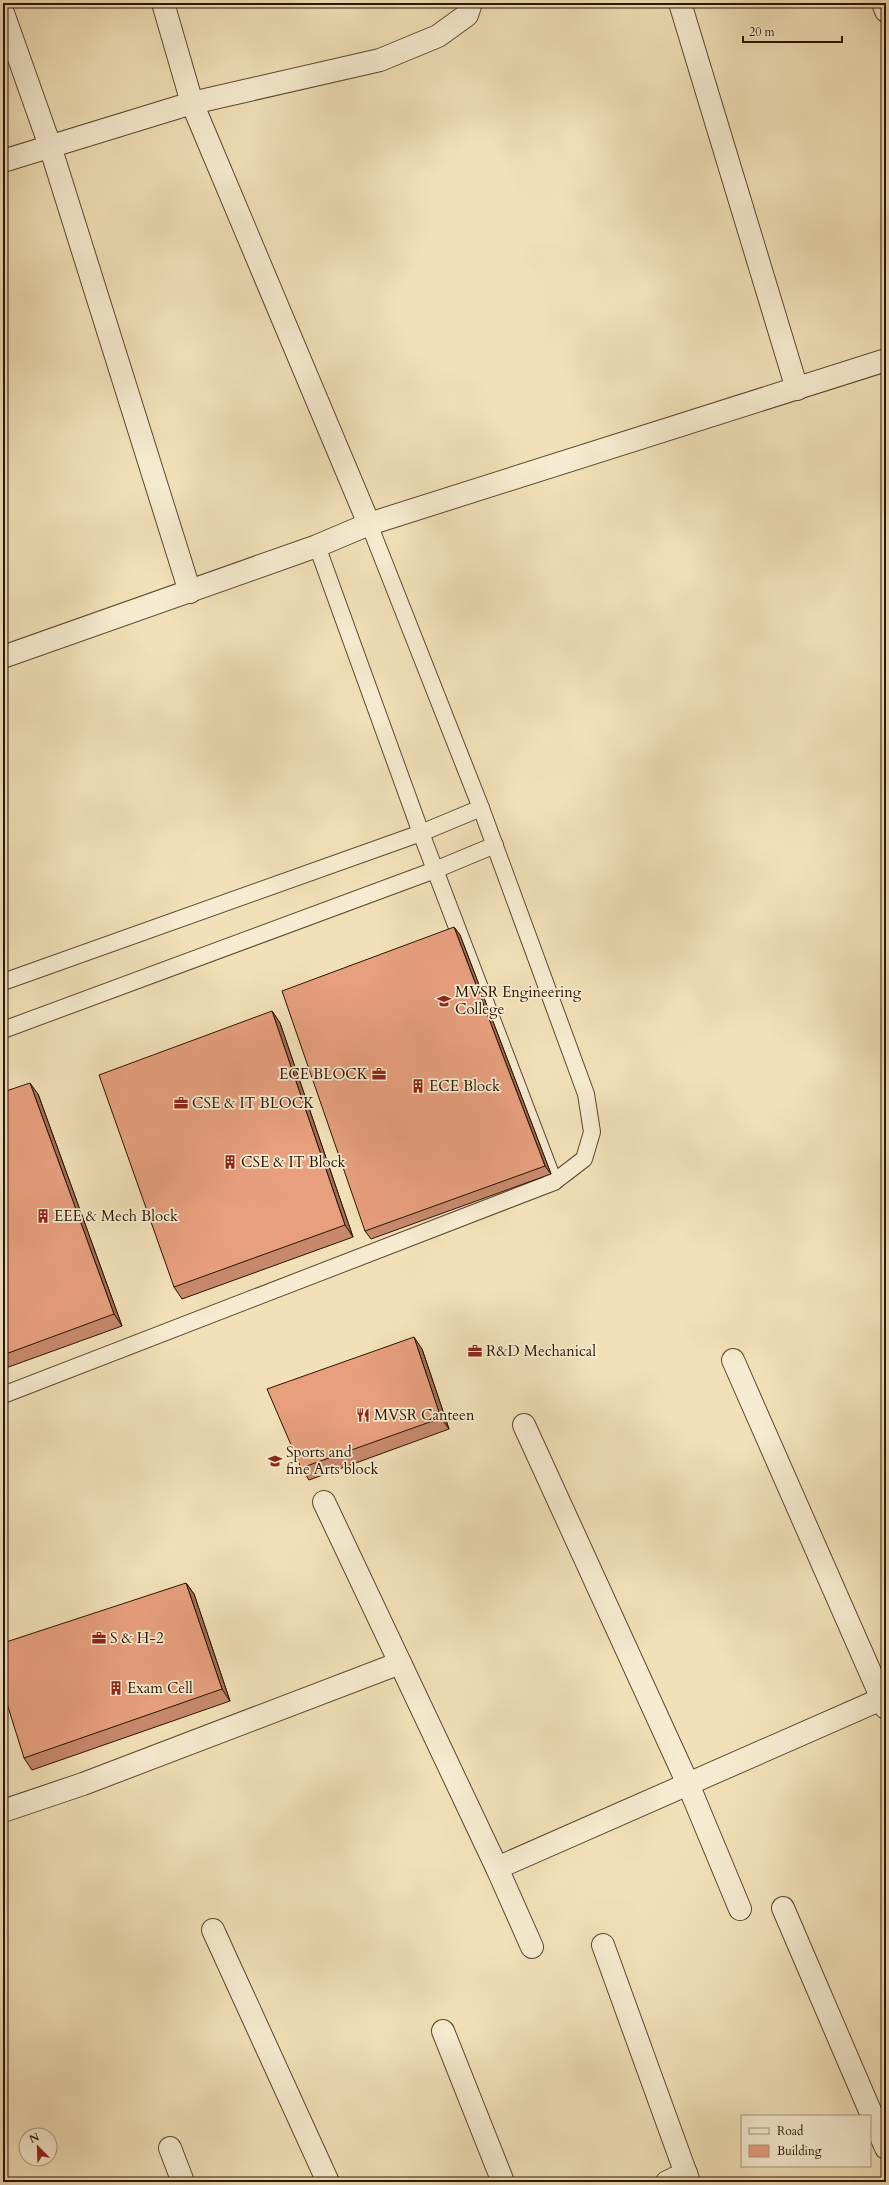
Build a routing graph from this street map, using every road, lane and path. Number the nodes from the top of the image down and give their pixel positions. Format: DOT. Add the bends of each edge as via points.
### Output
graph roads {
  1 [pos="163,3"];
  2 [pos="471,3"];
  3 [pos="680,3"];
  4 [pos="883,3"];
  5 [pos="886,11"];
  6 [pos="3,13"];
  7 [pos="192,103"];
  8 [pos="50,146"];
  9 [pos="3,161"];
  10 [pos="886,360"];
  11 [pos="797,389"];
  12 [pos="369,524"];
  13 [pos="317,546"];
  14 [pos="190,592"];
  15 [pos="3,657"];
  16 [pos="481,808"];
  17 [pos="420,833"];
  18 [pos="495,845"];
  19 [pos="435,870"];
  20 [pos="3,982"];
  21 [pos="3,1030"];
  22 [pos="554,1182"];
  23 [pos="733,1360"];
  24 [pos="3,1395"];
  25 [pos="524,1425"];
  26 [pos="324,1502"];
  27 [pos="400,1663"];
  28 [pos="885,1701"];
  29 [pos="688,1784"];
  30 [pos="3,1811"];
  31 [pos="497,1868"];
  32 [pos="783,1908"];
  33 [pos="740,1909"];
  34 [pos="213,1930"];
  35 [pos="603,1945"];
  36 [pos="532,1947"];
  37 [pos="443,2031"];
  38 [pos="170,2148"];
  39 [pos="886,2148"];
  40 [pos="681,2179"];
  41 [pos="183,2182"];
  42 [pos="328,2182"];
  43 [pos="503,2182"];
  1 -- 7 [label="street"];
  2 -- 7 [label="street" via="467,15 438,36 380,60"];
  3 -- 11 [label="street"];
  4 -- 5 [label="street"];
  6 -- 8 [label="street"];
  7 -- 8 [label="street"];
  7 -- 12 [label="street"];
  8 -- 9 [label="street"];
  8 -- 14 [label="street"];
  10 -- 11 [label="street"];
  11 -- 12 [label="street"];
  12 -- 13 [label="street"];
  12 -- 16 [label="lane"];
  13 -- 14 [label="street"];
  13 -- 17 [label="lane"];
  14 -- 15 [label="street"];
  16 -- 17 [label="lane"];
  16 -- 18 [label="lane"];
  17 -- 19 [label="lane"];
  17 -- 20 [label="lane"];
  18 -- 19 [label="lane"];
  18 -- 22 [label="lane" via="586,1094 592,1132 584,1159"];
  19 -- 21 [label="lane"];
  19 -- 22 [label="lane"];
  22 -- 24 [label="lane"];
  23 -- 28 [label="street"];
  25 -- 29 [label="street"];
  26 -- 27 [label="street"];
  27 -- 30 [label="street" via="83,1784"];
  27 -- 31 [label="street"];
  28 -- 29 [label="street"];
  29 -- 31 [label="street"];
  29 -- 33 [label="street"];
  31 -- 36 [label="street"];
  32 -- 39 [label="street"];
  34 -- 42 [label="street"];
  35 -- 40 [label="street"];
  37 -- 43 [label="street"];
  38 -- 41 [label="street"];
}
